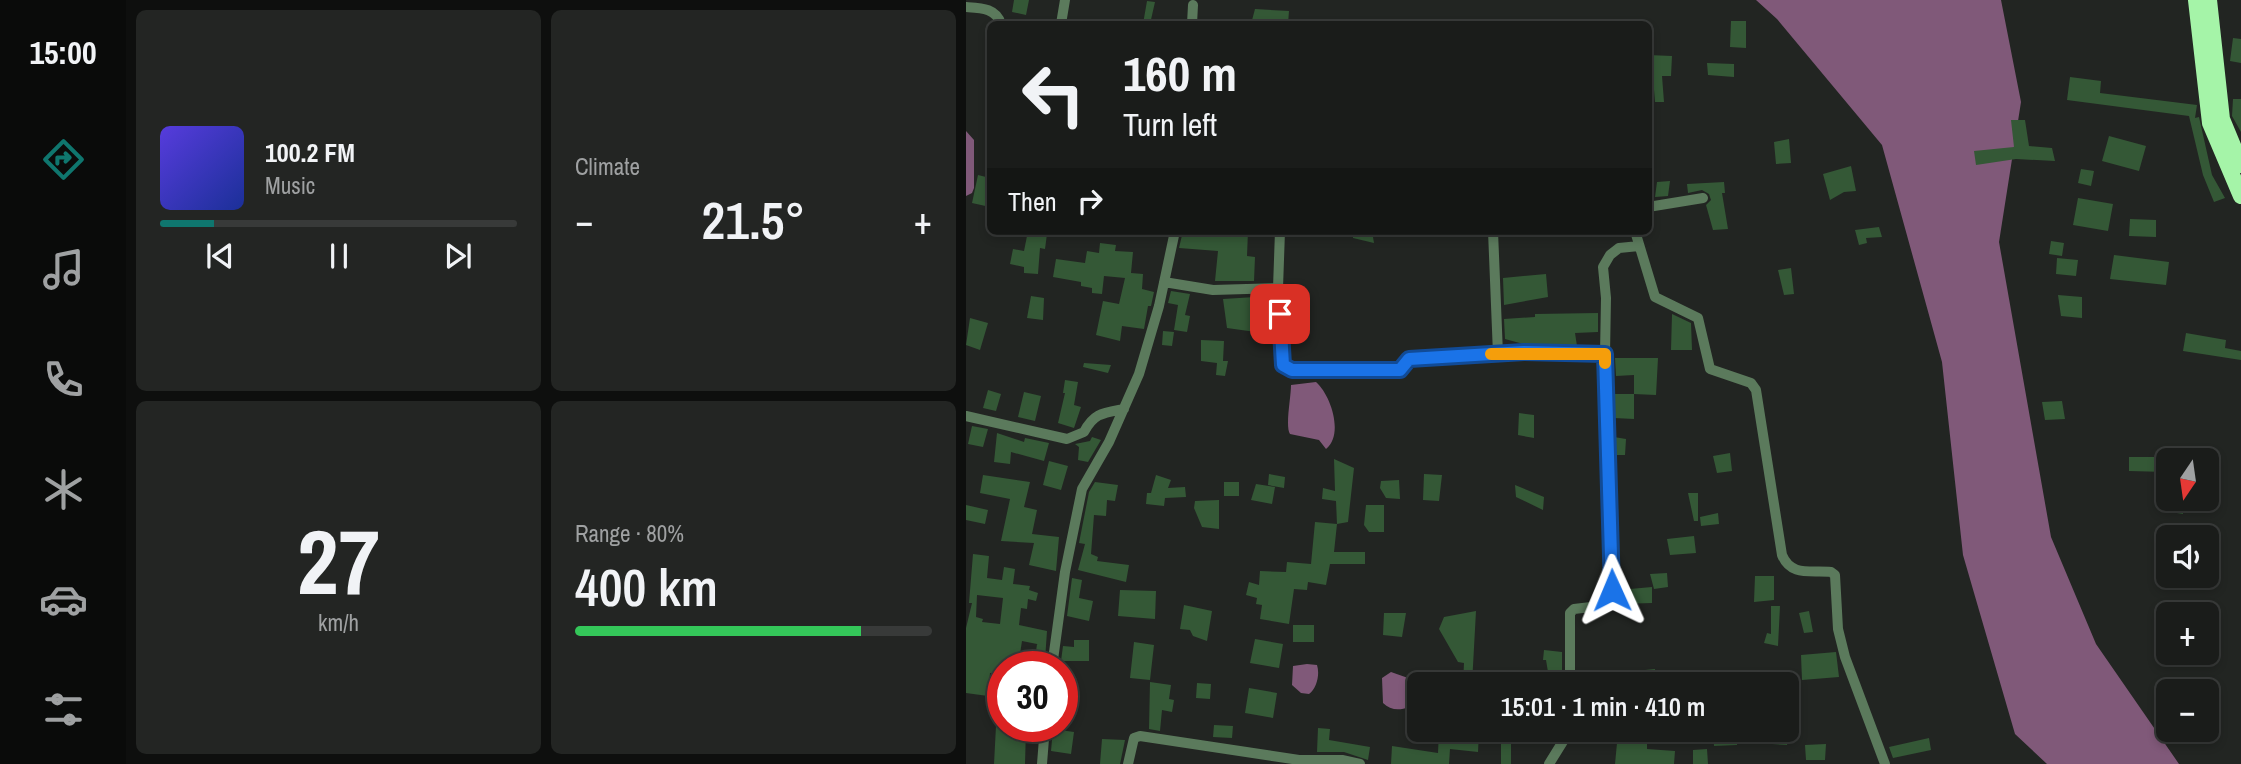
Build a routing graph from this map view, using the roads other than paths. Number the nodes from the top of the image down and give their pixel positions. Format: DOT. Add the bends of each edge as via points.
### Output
graph roads {
  1 [pos="1065,0"];
  2 [pos="2196,0"];
  3 [pos="2209,0"];
  4 [pos="1193,5"];
  5 [pos="966,7"];
  6 [pos="1000,21"];
  7 [pos="1062,21"];
  8 [pos="1192,21"];
  9 [pos="2241,165"];
  10 [pos="2241,196"];
  11 [pos="1703,198"];
  12 [pos="1652,206"];
  13 [pos="1174,235"];
  14 [pos="1280,235"];
  15 [pos="1493,235"];
  16 [pos="1636,235"];
  17 [pos="1639,246"];
  18 [pos="1164,282"];
  19 [pos="1278,288"];
  20 [pos="1498,354"];
  21 [pos="1605,354"];
  22 [pos="1124,409"];
  23 [pos="966,416"];
  24 [pos="1054,651"];
  25 [pos="1570,672"];
  26 [pos="1044,742"];
  27 [pos="1563,742"];
  28 [pos="1042,764"];
  29 [pos="1128,764"];
  30 [pos="1360,764"];
  31 [pos="1549,764"];
  32 [pos="1885,764"];
  1 -- 7 [label="street"];
  2 -- 10 [label="highway" via="2210,123"];
  3 -- 9 [label="highway" via="2222,119"];
  4 -- 8 [label="street"];
  5 -- 6 [label="street" via="997,14"];
  11 -- 12 [label="street"];
  13 -- 18 [label="street"];
  14 -- 19 [label="street"];
  15 -- 20 [label="street"];
  16 -- 17 [label="street"];
  17 -- 21 [label="street" via="1619,248 1603,267"];
  17 -- 32 [label="street" via="1655,298 1692,314 1702,324 1710,369 1751,383 1756,390 1782,555 1796,571 1835,575 1844,657"];
  18 -- 19 [label="street" via="1213,290"];
  18 -- 22 [label="street" via="1139,374"];
  19 -- 20 [label="street" via="1283,365 1292,370 1400,370 1409,359"];
  20 -- 21 [label="street"];
  21 -- 25 [label="street" via="1611,601 1608,606 1570,613"];
  22 -- 23 [label="street" via="1097,414 1084,432 1067,439"];
  22 -- 24 [label="street" via="1082,489"];
  26 -- 28 [label="street"];
  27 -- 31 [label="street"];
  29 -- 30 [label="street" via="1134,738 1140,736 1299,760"];
}
